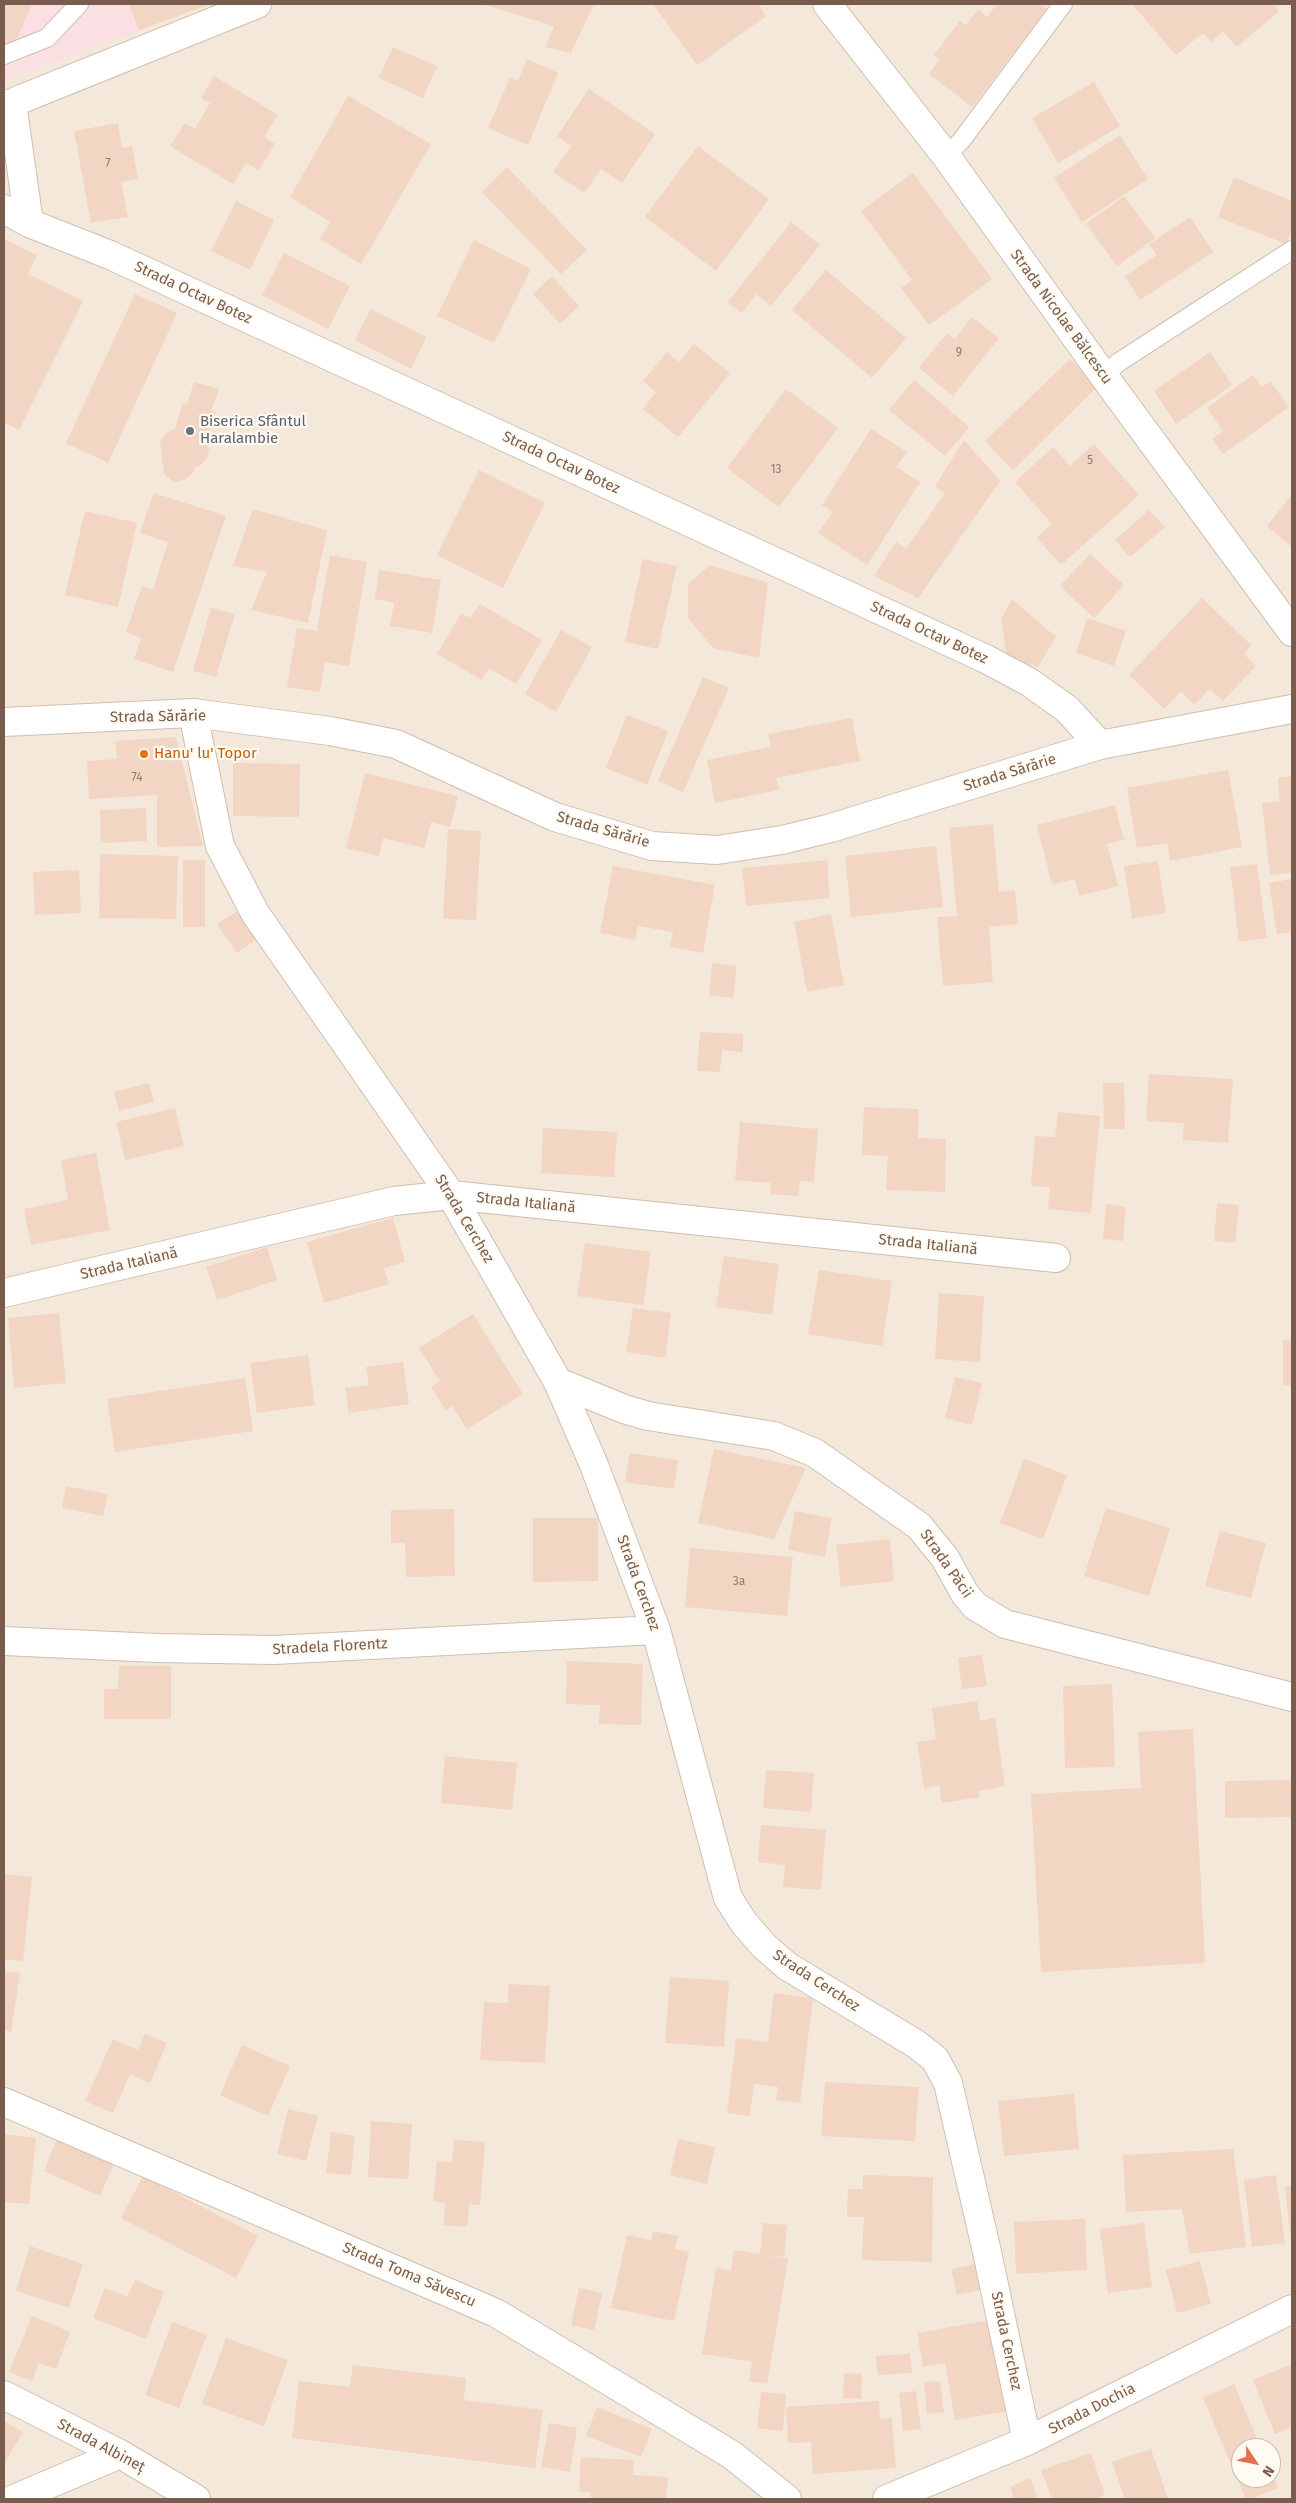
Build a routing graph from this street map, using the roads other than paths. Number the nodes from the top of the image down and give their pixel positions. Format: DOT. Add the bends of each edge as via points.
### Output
graph roads {
  1 [pos="80,4"];
  2 [pos="257,4"];
  3 [pos="827,4"];
  4 [pos="1063,4"];
  5 [pos="4,54"];
  6 [pos="8,105"];
  7 [pos="946,156"];
  8 [pos="4,210"];
  9 [pos="29,223"];
  10 [pos="1292,250"];
  11 [pos="1103,375"];
  12 [pos="1292,632"];
  13 [pos="1292,709"];
  14 [pos="193,713"];
  15 [pos="4,722"];
  16 [pos="1100,746"];
  17 [pos="451,1195"];
  18 [pos="1056,1258"];
  19 [pos="4,1293"];
  20 [pos="558,1382"];
  21 [pos="656,1630"];
  22 [pos="4,1641"];
  23 [pos="1292,1696"];
  24 [pos="4,2102"];
  25 [pos="1292,2309"];
  26 [pos="4,2395"];
  27 [pos="1027,2441"];
  28 [pos="120,2454"];
  29 [pos="14,2499"];
  30 [pos="196,2499"];
  31 [pos="786,2499"];
  32 [pos="887,2499"];
  1 -- 5 [label="lane" via="48,38"];
  2 -- 6 [label="street"];
  3 -- 7 [label="street, Strada Nicolae Bălcescu"];
  4 -- 7 [label="lane" via="961,141"];
  6 -- 9 [label="street"];
  7 -- 11 [label="street, Strada Nicolae Bălcescu"];
  8 -- 9 [label="street, Strada Octav Botez"];
  9 -- 16 [label="street, Strada Octav Botez" via="110,255 986,659 1030,682 1067,709"];
  10 -- 11 [label="lane"];
  11 -- 12 [label="street, Strada Nicolae Bălcescu"];
  13 -- 16 [label="street, Strada Sărărie"];
  14 -- 15 [label="street, Strada Sărărie"];
  14 -- 16 [label="street, Strada Sărărie" via="330,731 396,744 555,817 652,846 717,850 831,828"];
  14 -- 17 [label="street, Strada Cerchez" via="220,846 255,913"];
  17 -- 18 [label="street, Strada Italiană"];
  17 -- 19 [label="street, Strada Italiană" via="394,1201"];
  17 -- 20 [label="street, Strada Cerchez"];
  20 -- 21 [label="street, Strada Cerchez" via="594,1464"];
  20 -- 23 [label="street, Strada Păcii" via="648,1416 774,1436 815,1453 919,1526 945,1558 965,1594 976,1606 1005,1624"];
  21 -- 22 [label="street, Stradela Florentz" via="274,1650"];
  21 -- 27 [label="street, Strada Cerchez" via="728,1898 733,1906 764,1946 787,1966 916,2044 935,2059 948,2083"];
  24 -- 31 [label="street, Strada Toma Săvescu" via="496,2313 732,2455"];
  25 -- 27 [label="street, Strada Dochia"];
  26 -- 28 [label="street, Strada Albineț"];
  27 -- 32 [label="street, Strada Dochia"];
  28 -- 29 [label="street"];
  28 -- 30 [label="street, Strada Albineț"];
}
